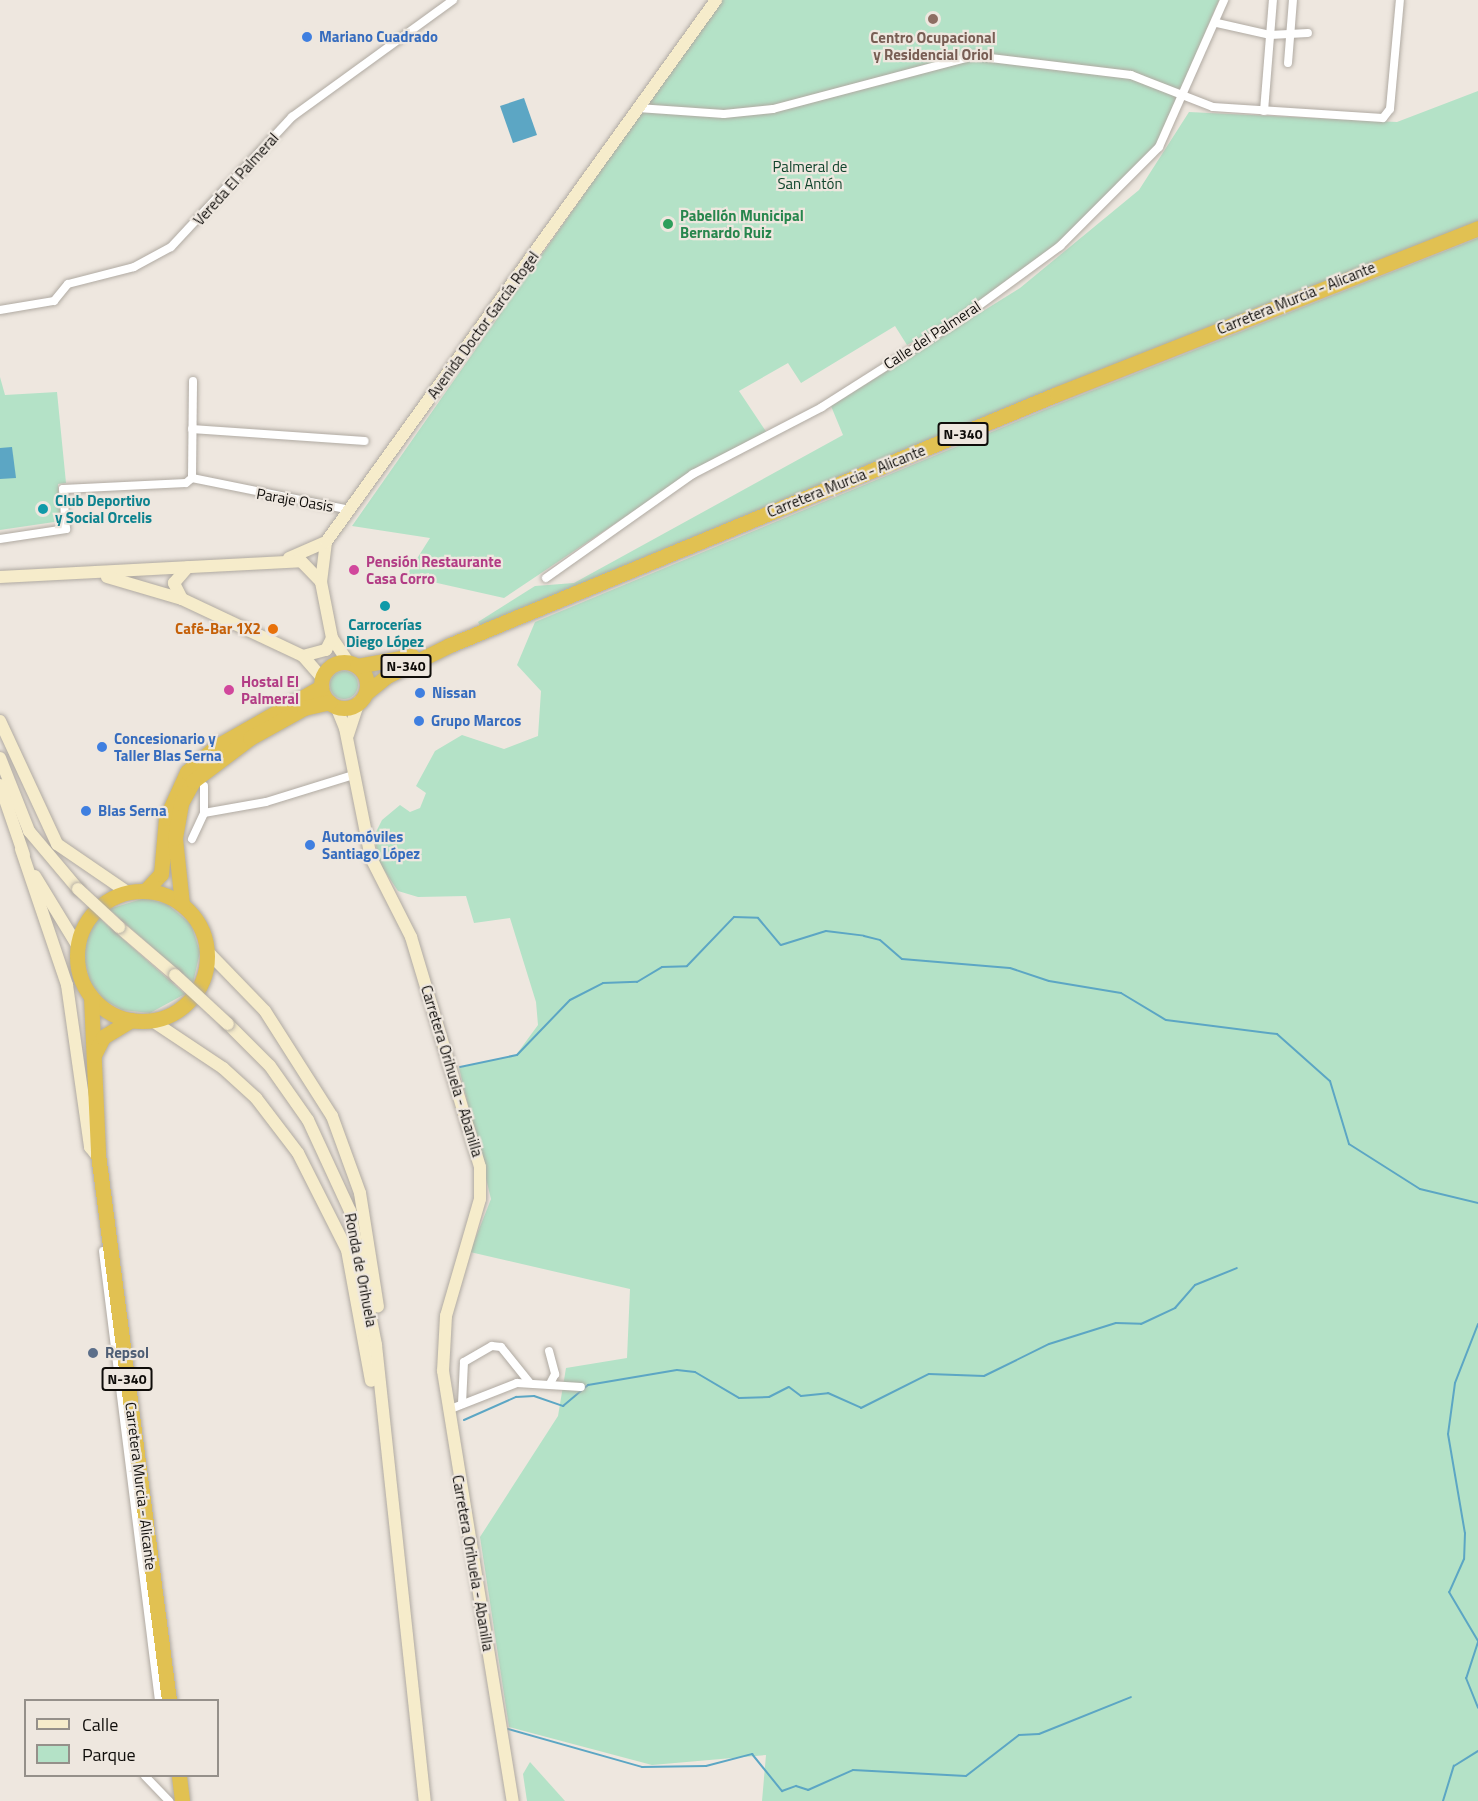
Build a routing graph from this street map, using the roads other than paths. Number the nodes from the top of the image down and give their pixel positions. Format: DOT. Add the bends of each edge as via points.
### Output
graph roads {
  1 [pos="453,0"];
  2 [pos="716,0"];
  3 [pos="1224,0"];
  4 [pos="1273,0"];
  5 [pos="1293,0"];
  6 [pos="1400,0"];
  7 [pos="1217,23"];
  8 [pos="1290,31"];
  9 [pos="1308,33"];
  10 [pos="1270,35"];
  11 [pos="1288,63"];
  12 [pos="1184,99"];
  13 [pos="638,108"];
  14 [pos="1264,111"];
  15 [pos="1478,228"];
  16 [pos="0,310"];
  17 [pos="193,381"];
  18 [pos="192,429"];
  19 [pos="365,441"];
  20 [pos="192,478"];
  21 [pos="350,510"];
  22 [pos="0,539"];
  23 [pos="326,542"];
  24 [pos="282,561"];
  25 [pos="188,567"];
  26 [pos="85,574"];
  27 [pos="0,577"];
  28 [pos="546,578"];
  29 [pos="321,582"];
  30 [pos="182,599"];
  31 [pos="332,638"];
  32 [pos="450,645"];
  33 [pos="303,656"];
  34 [pos="352,664"];
  35 [pos="322,682"];
  36 [pos="363,698"];
  37 [pos="333,704"];
  38 [pos="0,721"];
  39 [pos="348,739"];
  40 [pos="0,758"];
  41 [pos="354,775"];
  42 [pos="0,786"];
  43 [pos="204,786"];
  44 [pos="204,813"];
  45 [pos="192,839"];
  46 [pos="21,849"];
  47 [pos="145,891"];
  48 [pos="127,892"];
  49 [pos="182,904"];
  50 [pos="77,945"];
  51 [pos="207,951"];
  52 [pos="91,997"];
  53 [pos="131,1020"];
  54 [pos="151,1020"];
  55 [pos="92,1058"];
  56 [pos="94,1152"];
  57 [pos="100,1198"];
  58 [pos="549,1351"];
  59 [pos="530,1382"];
  60 [pos="550,1384"];
  61 [pos="581,1387"];
  62 [pos="462,1404"];
  63 [pos="448,1410"];
  64 [pos="386,1448"];
  65 [pos="398,1560"];
  66 [pos="159,1699"];
  67 [pos="169,1699"];
  68 [pos="146,1777"];
  69 [pos="179,1777"];
  70 [pos="169,1801"];
  71 [pos="182,1801"];
  72 [pos="425,1801"];
  73 [pos="513,1801"];
  1 -- 16 [label="street, Vereda El Palmeral" via="292,117 171,247 134,267 68,284 54,301"];
  2 -- 13 [label="main road, Avenida Doctor García Rogel"];
  3 -- 7 [label="street, Calle del Palmeral"];
  4 -- 10 [label="street"];
  5 -- 8 [label="street"];
  6 -- 14 [label="street" via="1388,114"];
  7 -- 10 [label="street"];
  7 -- 12 [label="street, Calle del Palmeral"];
  8 -- 9 [label="street"];
  8 -- 10 [label="street"];
  8 -- 11 [label="street"];
  10 -- 14 [label="street"];
  12 -- 13 [label="street" via="1131,75 974,56 773,109 724,114"];
  12 -- 14 [label="street"];
  12 -- 28 [label="street, Calle del Palmeral" via="1159,147 1060,246 962,318 822,407 693,474"];
  13 -- 21 [label="main road, Avenida Doctor García Rogel"];
  15 -- 32 [label="highway, Carretera Murcia - Alicante / N-340" via="1068,389"];
  17 -- 18 [label="street"];
  18 -- 19 [label="street"];
  18 -- 20 [label="street"];
  20 -- 21 [label="street, Paraje Oasis"];
  20 -- 22 [label="street, Paraje Oasis" via="186,483 63,489 66,529"];
  21 -- 23 [label="main road, Avenida Doctor García Rogel"];
  23 -- 24 [label="main road, Avenida Doctor García Rogel"];
  23 -- 29 [label="main road, Avenida Doctor García Rogel"];
  24 -- 25 [label="main road"];
  24 -- 29 [label="main road, Avenida Doctor García Rogel" via="311,566"];
  25 -- 26 [label="main road"];
  25 -- 30 [label="main road" via="174,583"];
  26 -- 27 [label="main road"];
  26 -- 30 [label="main road"];
  29 -- 31 [label="main road, Avenida Doctor García Rogel"];
  30 -- 33 [label="main road"];
  31 -- 33 [label="main road" via="326,650"];
  31 -- 34 [label="main road, Avenida Doctor García Rogel"];
  32 -- 34 [label="highway, Carretera Murcia - Alicante / N-340"];
  32 -- 36 [label="highway, Carretera Murcia - Alicante / N-340" via="387,676"];
  33 -- 35 [label="main road"];
  34 -- 35 [label="highway, N-340" via="332,665"];
  34 -- 36 [label="highway, N-340" via="365,675"];
  35 -- 37 [label="highway"];
  35 -- 47 [label="highway, N-340" via="216,746 187,772 166,819 161,874"];
  36 -- 37 [label="highway, N-340"];
  36 -- 39 [label="main road, Carretera Orihuela - Abanilla"];
  37 -- 39 [label="main road, Carretera Orihuela - Abanilla"];
  37 -- 49 [label="highway, N-340" via="304,708 250,738 193,781 181,803 175,838"];
  38 -- 48 [label="main road" via="57,844"];
  39 -- 41 [label="main road, Carretera Orihuela - Abanilla"];
  40 -- 64 [label="main road, Ronda de Orihuela, bridge" via="29,831 78,889 270,1066 308,1120 351,1211 370,1300"];
  41 -- 44 [label="street" via="266,802"];
  41 -- 63 [label="main road, Carretera Orihuela - Abanilla" via="371,858 411,937 480,1167 480,1199 446,1316 442,1371"];
  42 -- 46 [label="main road"];
  43 -- 44 [label="street"];
  44 -- 45 [label="street"];
  46 -- 50 [label="main road"];
  46 -- 56 [label="main road" via="67,985"];
  47 -- 48 [label="highway"];
  47 -- 49 [label="highway"];
  48 -- 50 [label="highway, N-340" via="89,917"];
  49 -- 51 [label="highway" via="197,920"];
  50 -- 52 [label="highway, N-340" via="79,972"];
  51 -- 54 [label="highway" via="193,997"];
  51 -- 64 [label="main road" via="295,1051 333,1116 351,1163 375,1268 390,1426"];
  52 -- 53 [label="highway"];
  52 -- 55 [label="highway, Carretera Murcia - Alicante / N-340"];
  53 -- 54 [label="highway"];
  53 -- 55 [label="highway" via="103,1037"];
  54 -- 65 [label="main road" via="199,1048 256,1098 298,1153 347,1250 364,1317 390,1537"];
  55 -- 56 [label="highway, Carretera Murcia - Alicante / N-340"];
  56 -- 57 [label="highway, Carretera Murcia - Alicante / N-340"];
  57 -- 66 [label="street"];
  57 -- 67 [label="highway, Carretera Murcia - Alicante / N-340"];
  58 -- 60 [label="street" via="555,1374"];
  59 -- 60 [label="street"];
  59 -- 62 [label="street" via="508,1384"];
  59 -- 62 [label="street" via="501,1347 492,1346 464,1362"];
  60 -- 61 [label="street"];
  62 -- 63 [label="street"];
  63 -- 73 [label="main road, Carretera Orihuela - Abanilla"];
  64 -- 65 [label="main road, Ronda de Orihuela"];
  65 -- 72 [label="main road, Ronda de Orihuela"];
  68 -- 70 [label="street"];
  69 -- 71 [label="highway"];
}
